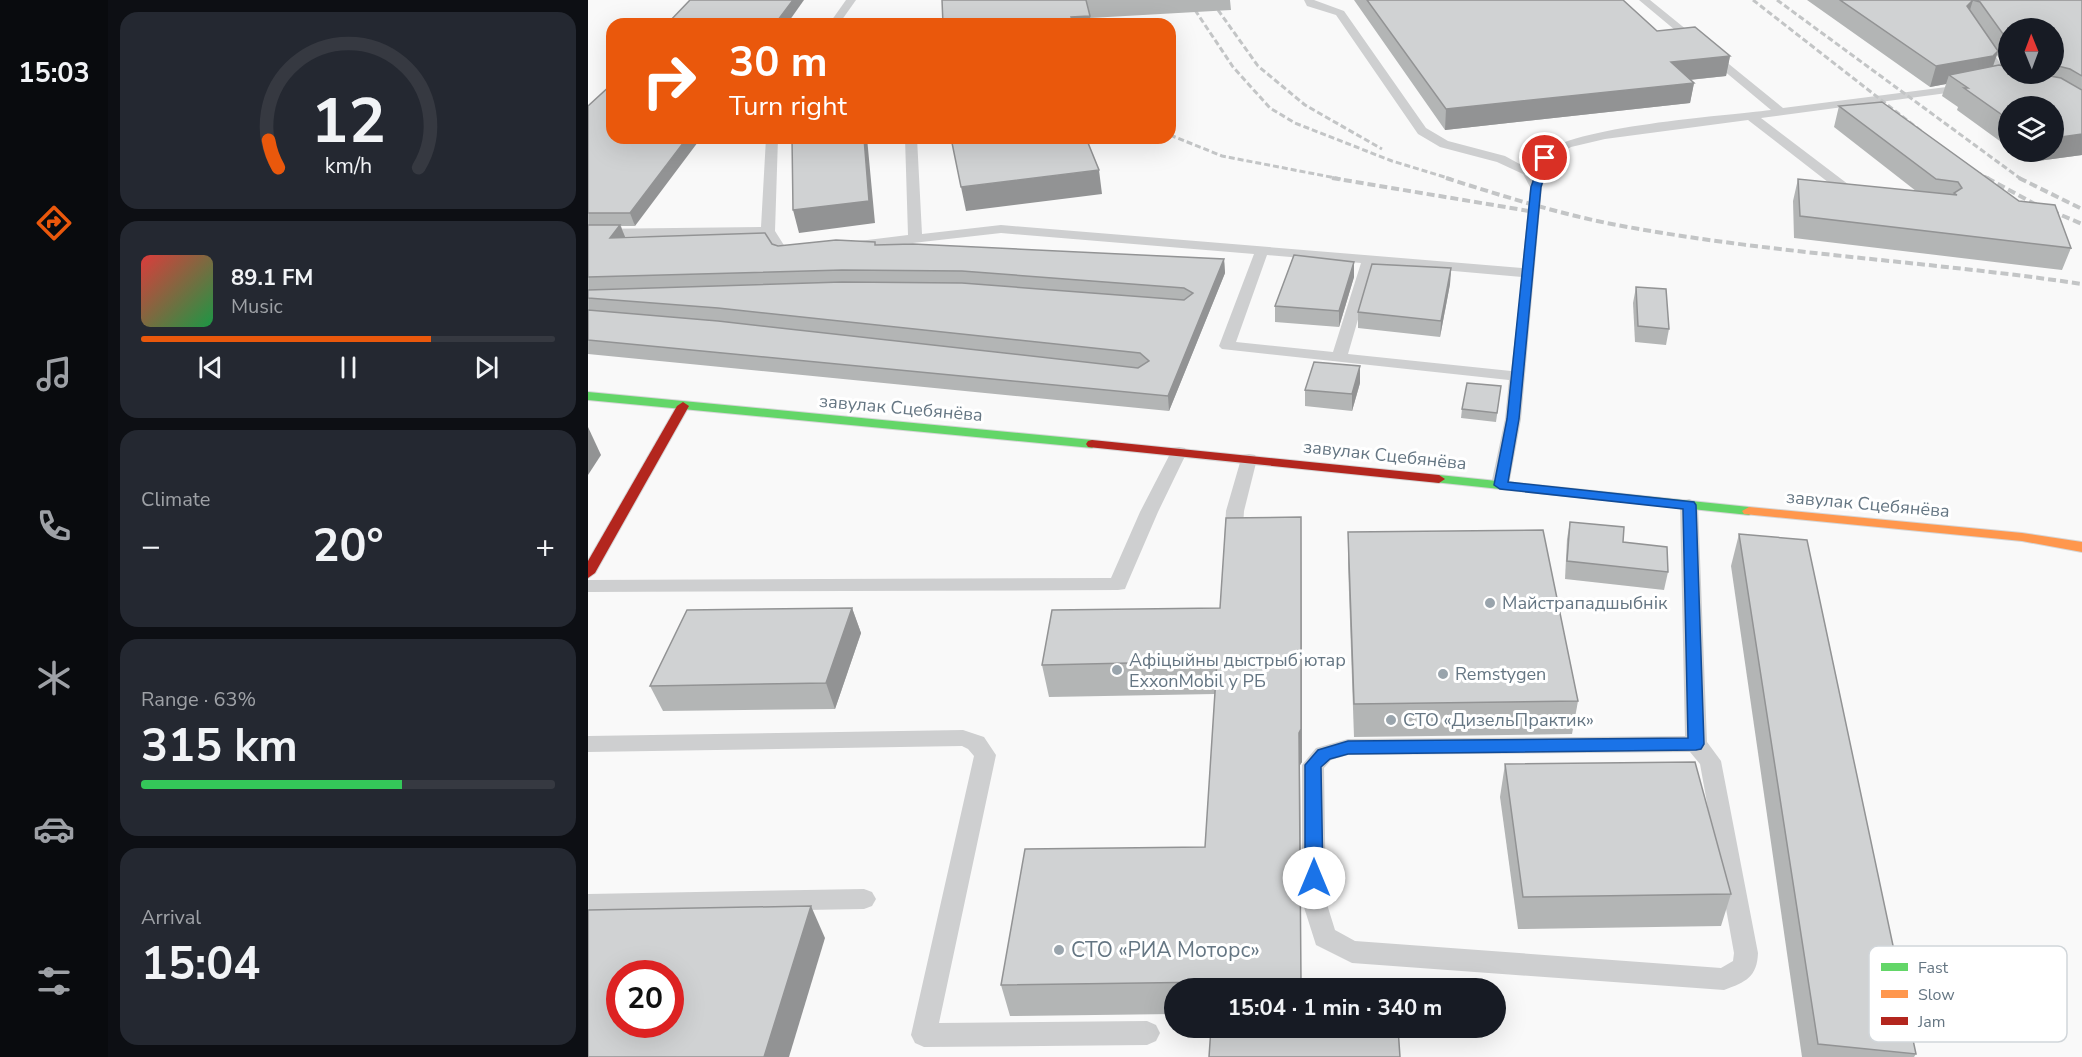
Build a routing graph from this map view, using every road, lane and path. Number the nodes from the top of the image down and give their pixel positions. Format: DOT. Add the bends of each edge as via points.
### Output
graph roads {
  1 [pos="851,0"];
  2 [pos="1309,0"];
  3 [pos="1649,0"];
  4 [pos="838,18"];
  5 [pos="1974,34"];
  6 [pos="1781,112"];
  7 [pos="1751,116"];
  8 [pos="772,144"];
  9 [pos="911,144"];
  10 [pos="1536,187"];
  11 [pos="1870,201"];
  12 [pos="768,231"];
  13 [pos="588,233"];
  14 [pos="915,238"];
  15 [pos="838,248"];
  16 [pos="816,250"];
  17 [pos="1262,250"];
  18 [pos="1369,259"];
  19 [pos="1529,273"];
  20 [pos="1339,358"];
  21 [pos="1518,376"];
  22 [pos="588,396"];
  23 [pos="683,406"];
  24 [pos="1179,452"];
  25 [pos="1249,459"];
  26 [pos="1500,485"];
  27 [pos="1689,505"];
  28 [pos="1233,542"];
  29 [pos="2082,547"];
  30 [pos="588,573"];
  31 [pos="588,586"];
  32 [pos="588,744"];
  33 [pos="1696,744"];
  34 [pos="864,899"];
  35 [pos="588,904"];
  36 [pos="1148,1032"];
  1 -- 4 [label="lane"];
  2 -- 10 [label="lane" via="1341,13 1422,131 1444,144 1501,159 1528,172"];
  3 -- 6 [label="lane"];
  5 -- 6 [label="lane" via="1994,59 2000,72 1997,82"];
  6 -- 7 [label="lane"];
  7 -- 10 [label="lane" via="1605,135 1567,144 1545,158"];
  7 -- 11 [label="lane" via="1859,200"];
  8 -- 12 [label="lane"];
  9 -- 14 [label="lane"];
  10 -- 19 [label="lane"];
  12 -- 13 [label="lane"];
  12 -- 16 [label="lane" via="783,254"];
  14 -- 15 [label="lane"];
  14 -- 17 [label="lane" via="1001,229"];
  17 -- 18 [label="lane"];
  17 -- 20 [label="lane" via="1227,346"];
  18 -- 19 [label="lane"];
  18 -- 20 [label="lane"];
  19 -- 21 [label="lane"];
  20 -- 21 [label="lane"];
  21 -- 26 [label="lane"];
  22 -- 23 [label="street, завулак Сцебянёва"];
  23 -- 24 [label="street, завулак Сцебянёва"];
  23 -- 30 [label="street"];
  24 -- 25 [label="street, завулак Сцебянёва"];
  24 -- 31 [label="lane" via="1118,584"];
  25 -- 26 [label="street, завулак Сцебянёва"];
  25 -- 28 [label="lane" via="1235,511"];
  26 -- 27 [label="street, завулак Сцебянёва"];
  27 -- 29 [label="street, завулак Сцебянёва" via="2022,537"];
  27 -- 33 [label="lane"];
  32 -- 36 [label="lane" via="957,738 976,743 985,755 924,1035"];
  33 -- 33 [label="lane" via="1710,761 1746,953 1745,967 1724,979 1352,952 1325,938 1314,901 1313,776 1313,765 1324,754 1348,747"];
  34 -- 35 [label="lane"];
}
